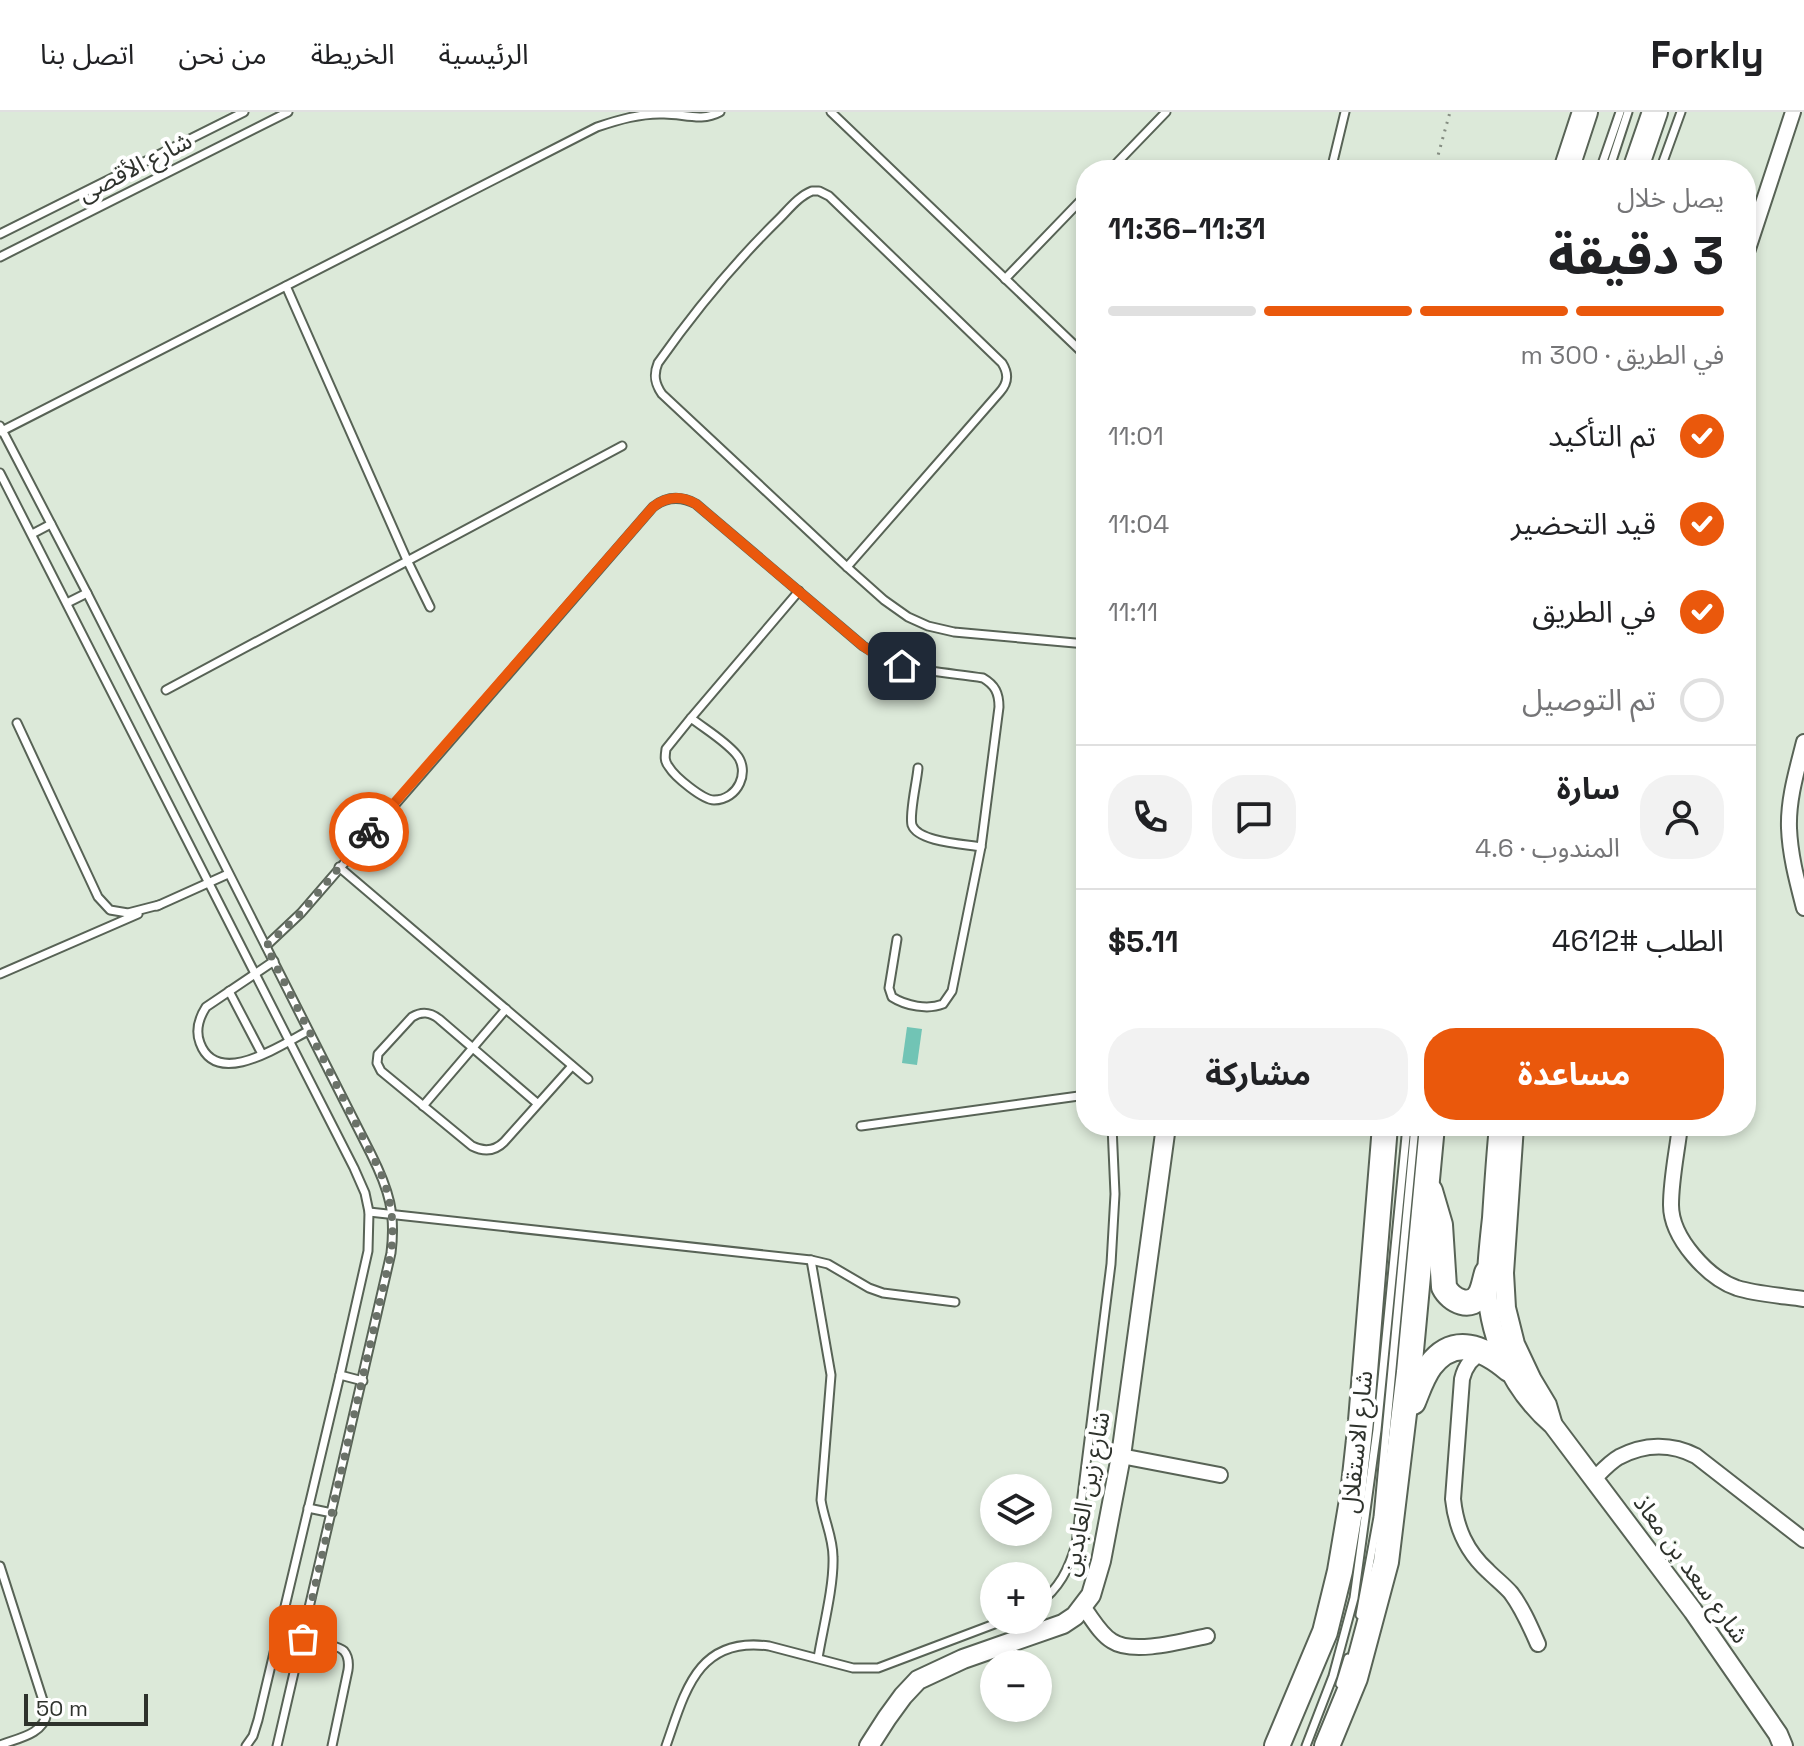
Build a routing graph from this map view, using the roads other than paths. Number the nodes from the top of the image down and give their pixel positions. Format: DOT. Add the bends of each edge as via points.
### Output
graph roads {
  1 [pos="244,112"];
  2 [pos="288,112"];
  3 [pos="720,112"];
  4 [pos="831,112"];
  5 [pos="1166,112"];
  6 [pos="1345,112"];
  7 [pos="1585,112"];
  8 [pos="1620,112"];
  9 [pos="1628,112"];
  10 [pos="1655,112"];
  11 [pos="1681,112"];
  12 [pos="1793,112"];
  13 [pos="1120,160"];
  14 [pos="1333,160"];
  15 [pos="1569,160"];
  16 [pos="1603,160"];
  17 [pos="1612,160"];
  18 [pos="1638,160"];
  19 [pos="1664,160"];
  20 [pos="1076,205"];
  21 [pos="1756,225"];
  22 [pos="0,234"];
  23 [pos="0,257"];
  24 [pos="1005,279"];
  25 [pos="286,286"];
  26 [pos="1076,346"];
  27 [pos="1,430"];
  28 [pos="622,446"];
  29 [pos="0,473"];
  30 [pos="51,524"];
  31 [pos="32,534"];
  32 [pos="407,560"];
  33 [pos="847,567"];
  34 [pos="799,591"];
  35 [pos="87,593"];
  36 [pos="67,603"];
  37 [pos="430,607"];
  38 [pos="1076,643"];
  39 [pos="166,690"];
  40 [pos="691,718"];
  41 [pos="17,723"];
  42 [pos="1804,742"];
  43 [pos="918,768"];
  44 [pos="981,847"];
  45 [pos="339,867"];
  46 [pos="228,874"];
  47 [pos="208,883"];
  48 [pos="159,905"];
  49 [pos="1804,908"];
  50 [pos="897,939"];
  51 [pos="266,946"];
  52 [pos="274,961"];
  53 [pos="0,974"];
  54 [pos="255,974"];
  55 [pos="229,991"];
  56 [pos="506,1009"];
  57 [pos="308,1031"];
  58 [pos="289,1040"];
  59 [pos="473,1048"];
  60 [pos="262,1054"];
  61 [pos="572,1066"];
  62 [pos="588,1079"];
  63 [pos="1076,1096"];
  64 [pos="538,1104"];
  65 [pos="423,1106"];
  66 [pos="861,1126"];
  67 [pos="1112,1136"];
  68 [pos="1165,1136"];
  69 [pos="1384,1136"];
  70 [pos="1406,1136"];
  71 [pos="1414,1136"];
  72 [pos="1431,1136"];
  73 [pos="1498,1136"];
  74 [pos="1513,1136"];
  75 [pos="1679,1136"];
  76 [pos="1425,1182"];
  77 [pos="369,1212"];
  78 [pos="393,1216"];
  79 [pos="811,1260"];
  80 [pos="1487,1273"];
  81 [pos="1804,1299"];
  82 [pos="955,1302"];
  83 [pos="1484,1351"];
  84 [pos="1438,1357"];
  85 [pos="1509,1369"];
  86 [pos="340,1375"];
  87 [pos="1462,1379"];
  88 [pos="363,1381"];
  89 [pos="1404,1422"];
  90 [pos="1553,1425"];
  91 [pos="1121,1456"];
  92 [pos="1220,1475"];
  93 [pos="1594,1479"];
  94 [pos="308,1508"];
  95 [pos="332,1513"];
  96 [pos="1804,1540"];
  97 [pos="0,1566"];
  98 [pos="3,1588"];
  99 [pos="1052,1591"];
  100 [pos="1083,1607"];
  101 [pos="1358,1622"];
  102 [pos="980,1629"];
  103 [pos="278,1635"];
  104 [pos="1207,1636"];
  105 [pos="303,1639"];
  106 [pos="1538,1644"];
  107 [pos="1349,1654"];
  108 [pos="818,1658"];
  109 [pos="1339,1687"];
  110 [pos="0,1745"];
  111 [pos="246,1746"];
  112 [pos="277,1746"];
  113 [pos="332,1746"];
  114 [pos="666,1746"];
  115 [pos="869,1746"];
  116 [pos="1277,1746"];
  117 [pos="1306,1746"];
  118 [pos="1327,1746"];
  119 [pos="1783,1746"];
  1 -- 22 [label="lane, شارع الأقصى"];
  2 -- 23 [label="lane, شارع الأقصى"];
  3 -- 25 [label="lane" via="697,118 633,116 597,127"];
  4 -- 24 [label="lane"];
  5 -- 13 [label="lane"];
  6 -- 14 [label="lane"];
  7 -- 15 [label="highway"];
  8 -- 16 [label="lane"];
  9 -- 17 [label="lane"];
  10 -- 18 [label="highway"];
  11 -- 19 [label="lane"];
  12 -- 21 [label="street"];
  20 -- 24 [label="lane"];
  24 -- 26 [label="lane"];
  25 -- 27 [label="lane"];
  25 -- 32 [label="lane"];
  27 -- 30 [label="lane"];
  28 -- 32 [label="lane"];
  29 -- 31 [label="lane"];
  30 -- 31 [label="lane"];
  30 -- 35 [label="lane"];
  31 -- 36 [label="lane"];
  32 -- 37 [label="lane"];
  32 -- 39 [label="lane"];
  33 -- 33 [label="lane" via="1000,392 1007,374 1002,363 829,196 812,191 772,225 726,277 662,357 655,376 662,394"];
  33 -- 38 [label="lane" via="884,600 928,626"];
  34 -- 40 [label="lane"];
  34 -- 44 [label="lane" via="863,646 889,661 983,678 994,686 999,707"];
  34 -- 45 [label="lane" via="696,504 682,498 659,502"];
  35 -- 36 [label="lane"];
  35 -- 46 [label="lane"];
  36 -- 47 [label="lane"];
  40 -- 40 [label="lane" via="669,744 665,760 701,796 722,799 738,786 742,766 736,753"];
  41 -- 48 [label="lane" via="98,897 110,910 128,913"];
  42 -- 49 [label="street" via="1789,826"];
  43 -- 44 [label="lane" via="911,820 915,831"];
  44 -- 50 [label="lane" via="952,991 943,1004 929,1007 892,997"];
  45 -- 51 [label="lane"];
  45 -- 56 [label="lane"];
  46 -- 47 [label="lane"];
  46 -- 51 [label="lane"];
  47 -- 48 [label="lane"];
  47 -- 54 [label="lane"];
  48 -- 53 [label="lane"];
  51 -- 52 [label="lane"];
  52 -- 54 [label="lane"];
  52 -- 57 [label="lane"];
  54 -- 55 [label="lane"];
  54 -- 58 [label="lane"];
  55 -- 60 [label="lane"];
  55 -- 60 [label="lane" via="202,1014 197,1030 201,1047 229,1065"];
  56 -- 59 [label="lane"];
  56 -- 61 [label="lane"];
  57 -- 58 [label="lane"];
  57 -- 78 [label="lane" via="382,1177"];
  58 -- 60 [label="lane"];
  58 -- 77 [label="lane" via="359,1180"];
  59 -- 64 [label="lane"];
  59 -- 65 [label="lane"];
  59 -- 65 [label="lane" via="435,1015 423,1012 381,1050 381,1071"];
  61 -- 62 [label="lane"];
  61 -- 64 [label="lane"];
  63 -- 66 [label="lane"];
  64 -- 65 [label="lane" via="501,1146 487,1151 472,1146"];
  67 -- 99 [label="lane" via="1111,1264 1076,1544 1066,1573"];
  68 -- 91 [label="street, شارع زين العابدين"];
  69 -- 116 [label="highway, شارع الاستقلال" via="1361,1421 1340,1571 1325,1632"];
  70 -- 117 [label="lane" via="1374,1457 1354,1598 1333,1676"];
  71 -- 101 [label="lane" via="1379,1505"];
  72 -- 76 [label="highway, شارع الاستقلال"];
  73 -- 80 [label="street, شارع سعد بن معاذ"];
  74 -- 90 [label="street, شارع سعد بن معاذ" via="1505,1299 1515,1344"];
  75 -- 81 [label="street" via="1671,1208 1685,1244 1713,1274 1737,1288"];
  76 -- 80 [label="highway" via="1440,1225 1447,1295 1470,1302 1482,1292"];
  76 -- 89 [label="highway, شارع الاستقلال"];
  77 -- 78 [label="lane"];
  77 -- 86 [label="lane" via="368,1251"];
  78 -- 79 [label="lane"];
  78 -- 88 [label="lane" via="391,1253"];
  79 -- 82 [label="lane" via="883,1293"];
  79 -- 108 [label="lane" via="831,1375 821,1500 834,1554"];
  80 -- 85 [label="street, شارع سعد بن معاذ" via="1494,1331"];
  83 -- 84 [label="highway" via="1455,1349"];
  83 -- 85 [label="highway"];
  83 -- 87 [label="street" via="1467,1365"];
  84 -- 87 [label="street"];
  84 -- 89 [label="highway"];
  85 -- 90 [label="street, شارع سعد بن معاذ"];
  86 -- 88 [label="lane"];
  86 -- 94 [label="lane"];
  87 -- 106 [label="street" via="1453,1499 1457,1523 1466,1546 1519,1605"];
  88 -- 95 [label="lane"];
  89 -- 118 [label="highway, شارع الاستقلال" via="1386,1562 1355,1678"];
  90 -- 93 [label="street, شارع سعد بن معاذ"];
  91 -- 92 [label="street"];
  91 -- 100 [label="street, شارع زين العابدين" via="1095,1584"];
  93 -- 96 [label="street" via="1616,1458 1642,1449 1682,1449"];
  93 -- 119 [label="street, شارع سعد بن معاذ" via="1693,1611"];
  94 -- 95 [label="lane"];
  94 -- 103 [label="lane"];
  95 -- 105 [label="lane"];
  97 -- 98 [label="lane"];
  98 -- 110 [label="lane" via="47,1713 40,1729"];
  100 -- 104 [label="street" via="1108,1639 1124,1647"];
  100 -- 115 [label="street, شارع زين العابدين" via="1063,1624 918,1680"];
  102 -- 108 [label="lane" via="878,1668 853,1668"];
  103 -- 105 [label="lane"];
  103 -- 111 [label="lane" via="258,1720"];
  105 -- 112 [label="lane"];
  105 -- 113 [label="lane" via="340,1648 348,1658"];
  107 -- 109 [label="lane"];
  108 -- 114 [label="lane" via="757,1644 721,1652 693,1676"];
}
